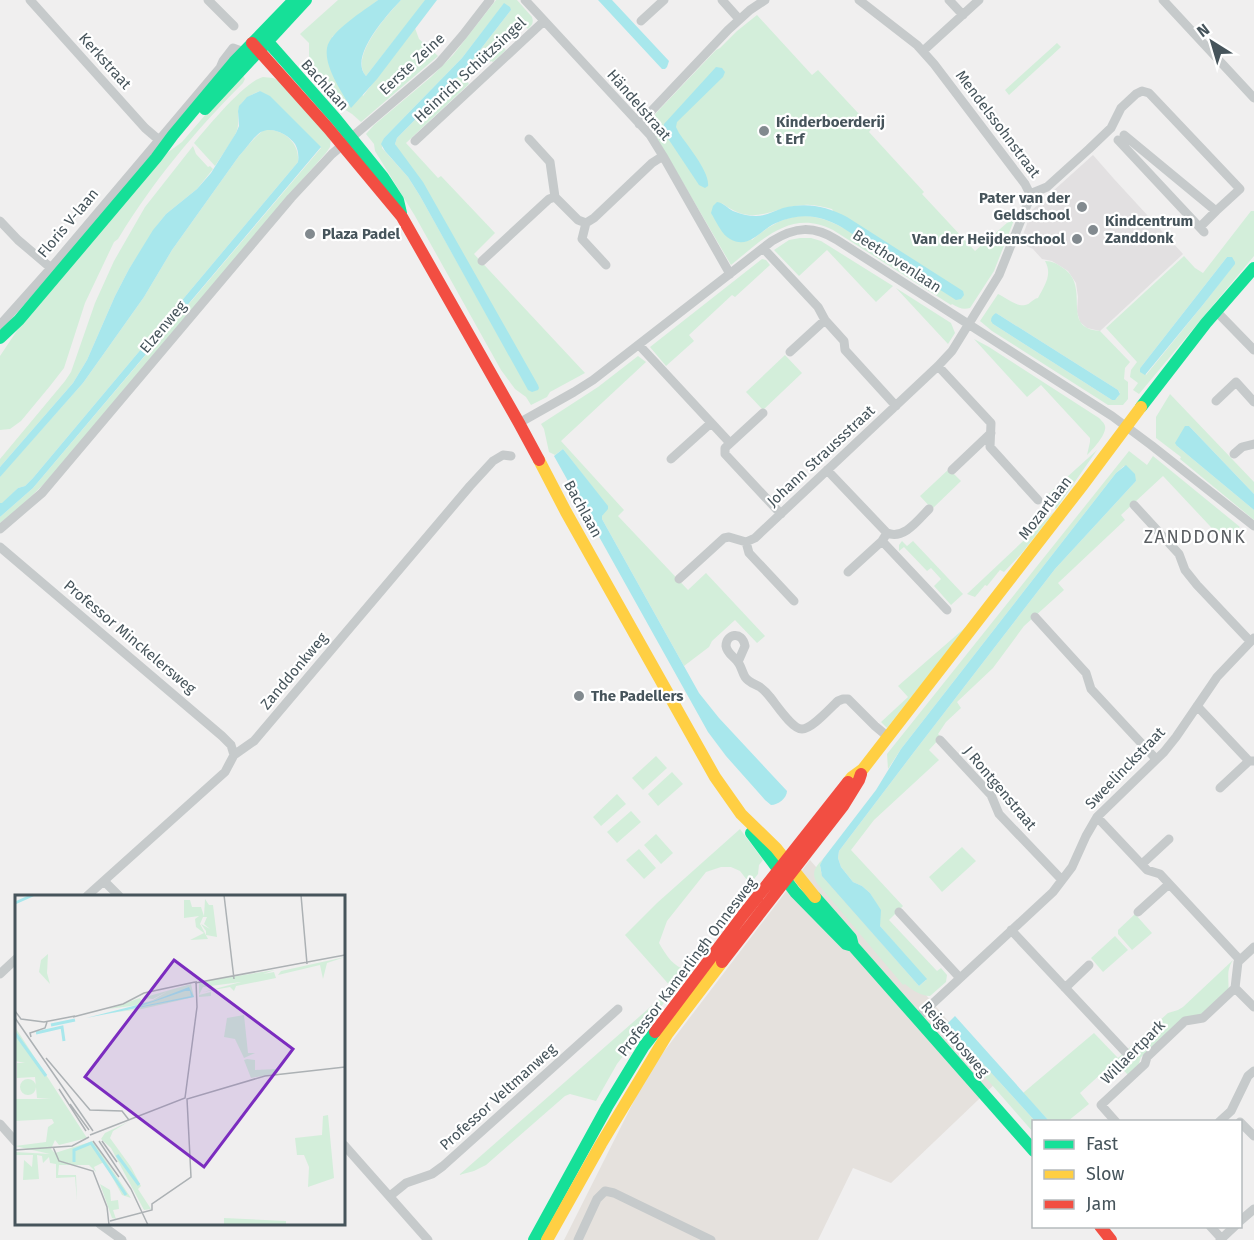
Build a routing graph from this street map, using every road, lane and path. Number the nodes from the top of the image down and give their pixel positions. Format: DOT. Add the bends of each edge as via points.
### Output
graph roads {
  1 [pos="30,0"];
  2 [pos="208,0"];
  3 [pos="294,0"];
  4 [pos="306,0"];
  5 [pos="490,0"];
  6 [pos="525,0"];
  7 [pos="664,0"];
  8 [pos="722,0"];
  9 [pos="765,0"];
  10 [pos="859,0"];
  11 [pos="949,0"];
  12 [pos="979,0"];
  13 [pos="1163,0"];
  14 [pos="963,15"];
  15 [pos="739,19"];
  16 [pos="544,21"];
  17 [pos="641,21"];
  18 [pos="234,26"];
  19 [pos="256,44"];
  20 [pos="923,51"];
  21 [pos="1254,98"];
  22 [pos="639,124"];
  23 [pos="1121,137"];
  24 [pos="529,139"];
  25 [pos="159,140"];
  26 [pos="415,141"];
  27 [pos="347,142"];
  28 [pos="1134,149"];
  29 [pos="663,156"];
  30 [pos="1030,194"];
  31 [pos="555,197"];
  32 [pos="1216,211"];
  33 [pos="0,221"];
  34 [pos="585,223"];
  35 [pos="763,248"];
  36 [pos="482,261"];
  37 [pos="606,265"];
  38 [pos="51,268"];
  39 [pos="1254,268"];
  40 [pos="730,274"];
  41 [pos="1216,311"];
  42 [pos="19,320"];
  43 [pos="825,320"];
  44 [pos="968,324"];
  45 [pos="0,325"];
  46 [pos="0,338"];
  47 [pos="639,345"];
  48 [pos="0,348"];
  49 [pos="1254,350"];
  50 [pos="790,352"];
  51 [pos="938,366"];
  52 [pos="1216,401"];
  53 [pos="1254,402"];
  54 [pos="896,406"];
  55 [pos="763,413"];
  56 [pos="519,423"];
  57 [pos="711,423"];
  58 [pos="1126,426"];
  59 [pos="991,433"];
  60 [pos="1254,444"];
  61 [pos="727,445"];
  62 [pos="1234,454"];
  63 [pos="511,456"];
  64 [pos="671,459"];
  65 [pos="827,470"];
  66 [pos="952,470"];
  67 [pos="1038,500"];
  68 [pos="1134,505"];
  69 [pos="929,509"];
  70 [pos="781,513"];
  71 [pos="1254,526"];
  72 [pos="0,529"];
  73 [pos="884,537"];
  74 [pos="746,542"];
  75 [pos="0,547"];
  76 [pos="848,572"];
  77 [pos="679,579"];
  78 [pos="794,601"];
  79 [pos="946,610"];
  80 [pos="1035,617"];
  81 [pos="1252,639"];
  82 [pos="738,662"];
  83 [pos="1197,706"];
  84 [pos="888,736"];
  85 [pos="940,740"];
  86 [pos="234,754"];
  87 [pos="1156,759"];
  88 [pos="1252,761"];
  89 [pos="1220,788"];
  90 [pos="1097,817"];
  91 [pos="1169,839"];
  92 [pos="1142,864"];
  93 [pos="786,870"];
  94 [pos="1062,880"];
  95 [pos="104,881"];
  96 [pos="1169,884"];
  97 [pos="89,895"];
  98 [pos="117,895"];
  99 [pos="898,912"];
  100 [pos="1138,912"];
  101 [pos="1011,930"];
  102 [pos="1254,947"];
  103 [pos="15,960"];
  104 [pos="1240,960"];
  105 [pos="1089,965"];
  106 [pos="0,974"];
  107 [pos="960,978"];
  108 [pos="1065,988"];
  109 [pos="1235,988"];
  110 [pos="1254,1007"];
  111 [pos="618,1010"];
  112 [pos="917,1018"];
  113 [pos="1130,1058"];
  114 [pos="1254,1071"];
  115 [pos="1231,1111"];
  116 [pos="1114,1120"];
  117 [pos="1221,1120"];
  118 [pos="1238,1120"];
  119 [pos="0,1124"];
  120 [pos="1242,1124"];
  121 [pos="1254,1137"];
  122 [pos="15,1141"];
  123 [pos="345,1146"];
  124 [pos="1032,1149"];
  125 [pos="390,1196"];
  126 [pos="1247,1215"];
  127 [pos="1254,1223"];
  128 [pos="101,1225"];
  129 [pos="1101,1228"];
  130 [pos="1234,1228"];
  131 [pos="1221,1239"];
  132 [pos="122,1240"];
  133 [pos="428,1240"];
  134 [pos="534,1240"];
  135 [pos="547,1240"];
  136 [pos="578,1240"];
  137 [pos="711,1240"];
  138 [pos="1112,1240"];
  1 -- 25 [label="street, Kerkstraat"];
  2 -- 18 [label="street"];
  3 -- 19 [label="main road"];
  4 -- 19 [label="main road"];
  5 -- 27 [label="street, Eerste Zeine" via="439,63"];
  6 -- 16 [label="street, Händelstraat"];
  7 -- 17 [label="street"];
  8 -- 15 [label="street"];
  9 -- 15 [label="street"];
  10 -- 20 [label="street, Mendelssohnstraat"];
  11 -- 14 [label="street"];
  12 -- 14 [label="street"];
  13 -- 21 [label="street"];
  14 -- 20 [label="street"];
  15 -- 22 [label="street"];
  16 -- 22 [label="street, Händelstraat"];
  16 -- 26 [label="street, Heinrich Schützsingel"];
  19 -- 25 [label="street, Floris V-laan" via="233,48"];
  19 -- 27 [label="main road, Bachlaan"];
  19 -- 42 [label="main road, Floris V-laan" via="201,113 156,158"];
  20 -- 30 [label="street, Mendelssohnstraat"];
  22 -- 29 [label="street, Händelstraat"];
  23 -- 28 [label="street"];
  24 -- 31 [label="street" via="550,162"];
  25 -- 38 [label="street, Floris V-laan"];
  27 -- 56 [label="main road, Bachlaan" via="388,184 398,200 402,217"];
  27 -- 72 [label="street, Elzenweg" via="291,198 42,493"];
  28 -- 32 [label="street"];
  28 -- 32 [label="street" via="1202,229"];
  29 -- 34 [label="street"];
  29 -- 40 [label="street, Händelstraat"];
  30 -- 32 [label="street" via="1056,179 1111,128 1121,108 1143,91 1239,189"];
  30 -- 44 [label="street, Mendelssohnstraat" via="999,275"];
  31 -- 34 [label="street"];
  31 -- 36 [label="street"];
  33 -- 38 [label="street"];
  34 -- 37 [label="street" via="582,239"];
  35 -- 40 [label="street, Beethovenlaan"];
  35 -- 43 [label="street" via="818,307"];
  35 -- 44 [label="street, Beethovenlaan" via="796,230 827,234"];
  38 -- 45 [label="street, Floris V-laan"];
  39 -- 41 [label="main road, Mozartlaan"];
  40 -- 47 [label="street, Beethovenlaan"];
  41 -- 49 [label="street"];
  41 -- 58 [label="main road, Mozartlaan"];
  42 -- 46 [label="main road, Floris V-laan"];
  42 -- 48 [label="main road, Floris V-laan"];
  43 -- 50 [label="street"];
  43 -- 54 [label="street" via="844,341 845,350"];
  44 -- 51 [label="street, Johann Straussstraat"];
  44 -- 58 [label="street, Beethovenlaan"];
  47 -- 56 [label="street, Beethovenlaan" via="593,380"];
  47 -- 57 [label="street"];
  51 -- 54 [label="street, Johann Straussstraat"];
  51 -- 59 [label="street" via="991,423"];
  52 -- 53 [label="street" via="1236,382"];
  54 -- 65 [label="street, Johann Straussstraat"];
  55 -- 61 [label="street"];
  56 -- 93 [label="main road, Bachlaan" via="715,777 741,814 776,848"];
  57 -- 61 [label="street"];
  57 -- 64 [label="street"];
  58 -- 71 [label="street, Beethovenlaan"];
  58 -- 84 [label="main road, Mozartlaan"];
  59 -- 66 [label="street"];
  59 -- 67 [label="street" via="990,447"];
  60 -- 62 [label="street"];
  61 -- 70 [label="street" via="725,454"];
  63 -- 86 [label="street, Zanddonkweg" via="503,455 493,461 254,741"];
  65 -- 70 [label="street, Johann Straussstraat"];
  65 -- 73 [label="street"];
  68 -- 81 [label="street" via="1179,554 1197,585"];
  69 -- 73 [label="street" via="906,531"];
  70 -- 74 [label="street, Johann Straussstraat"];
  73 -- 76 [label="street"];
  73 -- 79 [label="street"];
  74 -- 77 [label="street" via="724,538"];
  74 -- 78 [label="street" via="749,553"];
  75 -- 86 [label="street, Professor Minckelersweg" via="222,736"];
  80 -- 87 [label="street" via="1086,673 1091,689"];
  81 -- 83 [label="street, Sweelinckstraat"];
  82 -- 84 [label="street" via="746,678 766,692 798,728 811,726 838,701 848,699"];
  83 -- 87 [label="street, Sweelinckstraat"];
  83 -- 88 [label="street"];
  84 -- 93 [label="main road, Mozartlaan" via="852,777"];
  85 -- 94 [label="street, J Rontgenstraat" via="991,795 999,814"];
  86 -- 95 [label="street, Zanddonkweg" via="225,772"];
  87 -- 90 [label="street, Sweelinckstraat"];
  88 -- 89 [label="street"];
  90 -- 92 [label="street"];
  90 -- 94 [label="street, Sweelinckstraat"];
  91 -- 92 [label="street"];
  92 -- 96 [label="street"];
  93 -- 112 [label="main road, Reigerbosweg" via="807,888"];
  93 -- 134 [label="main road, Professor Kamerlingh Onnesweg" via="702,968 644,1046"];
  93 -- 135 [label="main road, Professor Kamerlingh Onnesweg" via="668,1033"];
  94 -- 101 [label="street, Sweelinckstraat"];
  95 -- 97 [label="street, Zanddonkweg"];
  95 -- 98 [label="street"];
  96 -- 100 [label="street"];
  96 -- 104 [label="street"];
  99 -- 107 [label="street"];
  101 -- 107 [label="street, Sweelinckstraat"];
  101 -- 108 [label="street"];
  102 -- 104 [label="street"];
  103 -- 106 [label="street"];
  104 -- 109 [label="street"];
  105 -- 108 [label="street"];
  107 -- 112 [label="street, Sweelinckstraat"];
  108 -- 113 [label="street"];
  109 -- 110 [label="street"];
  109 -- 116 [label="street, Willaertpark" via="1203,1018 1185,1021 1101,1105"];
  111 -- 125 [label="street, Professor Veltmanweg" via="443,1166 405,1183"];
  112 -- 124 [label="main road, Reigerbosweg"];
  114 -- 115 [label="street"];
  115 -- 117 [label="street"];
  115 -- 118 [label="street"];
  119 -- 122 [label="street"];
  120 -- 121 [label="street"];
  123 -- 125 [label="street"];
  125 -- 133 [label="street"];
  126 -- 127 [label="street"];
  128 -- 132 [label="street"];
  129 -- 138 [label="main road"];
  130 -- 131 [label="street"];
  136 -- 137 [label="street" via="597,1199 605,1191"];
}
